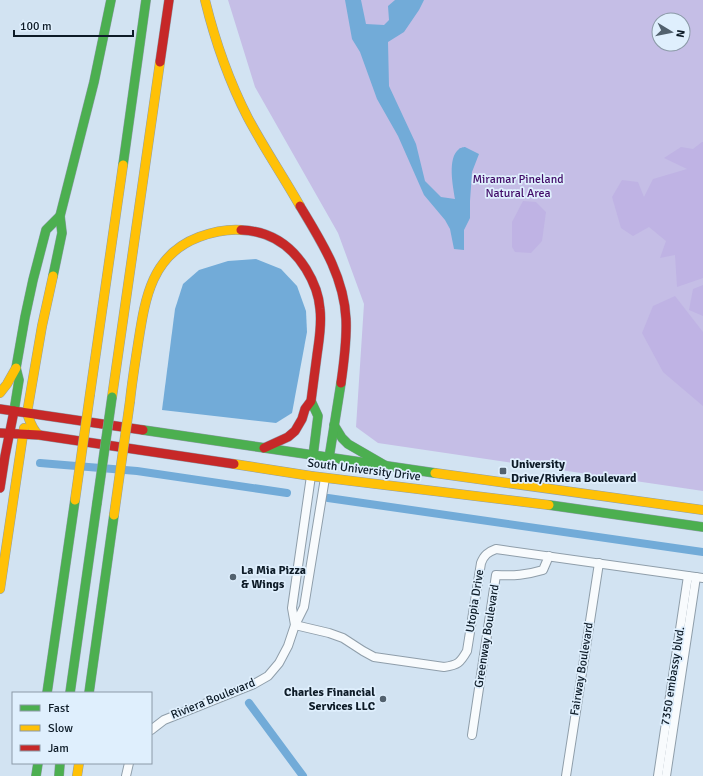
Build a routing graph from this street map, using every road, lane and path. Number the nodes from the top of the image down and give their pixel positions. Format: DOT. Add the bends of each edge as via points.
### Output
graph roads {
  1 [pos="112,0"];
  2 [pos="146,0"];
  3 [pos="170,0"];
  4 [pos="205,0"];
  5 [pos="60,216"];
  6 [pos="16,368"];
  7 [pos="0,393"];
  8 [pos="311,401"];
  9 [pos="0,409"];
  10 [pos="14,411"];
  11 [pos="27,413"];
  12 [pos="334,425"];
  13 [pos="5,434"];
  14 [pos="23,434"];
  15 [pos="39,435"];
  16 [pos="264,448"];
  17 [pos="312,466"];
  18 [pos="386,466"];
  19 [pos="327,468"];
  20 [pos="0,488"];
  21 [pos="703,510"];
  22 [pos="703,527"];
  23 [pos="549,556"];
  24 [pos="599,563"];
  25 [pos="696,577"];
  26 [pos="0,589"];
  27 [pos="295,625"];
  28 [pos="48,692"];
  29 [pos="70,692"];
  30 [pos="88,692"];
  31 [pos="152,729"];
  32 [pos="472,735"];
  33 [pos="38,764"];
  34 [pos="60,764"];
  35 [pos="79,764"];
  36 [pos="129,764"];
  37 [pos="36,776"];
  38 [pos="59,776"];
  39 [pos="77,776"];
  40 [pos="126,776"];
  41 [pos="566,776"];
  42 [pos="658,776"];
  43 [pos="666,776"];
  1 -- 5 [label="main road" via="93,88"];
  2 -- 28 [label="main road, bridge"];
  3 -- 29 [label="main road, bridge"];
  4 -- 12 [label="main road" via="224,66 239,101 331,258 341,285 347,328"];
  5 -- 6 [label="main road" via="46,230 31,289"];
  5 -- 11 [label="main road" via="62,233"];
  6 -- 7 [label="main road"];
  6 -- 10 [label="main road" via="19,380"];
  8 -- 16 [label="main road" via="295,431"];
  8 -- 17 [label="main road" via="318,416"];
  8 -- 30 [label="main road, bridge" via="321,323 320,308 313,283 298,258 291,250 269,236 242,230 232,229 206,234 183,244 163,264 149,288 143,312"];
  9 -- 10 [label="main road, South University Drive"];
  10 -- 11 [label="main road, South University Drive"];
  10 -- 13 [label="main road"];
  11 -- 14 [label="main road"];
  11 -- 15 [label="main road" via="31,425"];
  11 -- 16 [label="main road, South University Drive"];
  12 -- 18 [label="main road" via="348,444"];
  12 -- 19 [label="main road"];
  13 -- 14 [label="main road, South University Drive"];
  13 -- 20 [label="main road" via="5,456"];
  14 -- 15 [label="main road, South University Drive"];
  14 -- 26 [label="main road"];
  15 -- 17 [label="main road, South University Drive"];
  16 -- 17 [label="main road, South University Drive"];
  17 -- 19 [label="main road, South University Drive"];
  17 -- 19 [label="main road, South University Drive"];
  17 -- 27 [label="street, Riviera Boulevard" via="292,608"];
  18 -- 19 [label="main road, South University Drive"];
  18 -- 21 [label="main road, South University Drive"];
  19 -- 22 [label="main road, South University Drive"];
  19 -- 27 [label="street, Riviera Boulevard" via="304,607"];
  23 -- 24 [label="street, Utopia Drive"];
  23 -- 27 [label="street, Utopia Drive" via="496,549 484,556 467,651 462,661 454,666 444,667 374,657 343,638"];
  23 -- 32 [label="street, Greenway Boulevard" via="543,570 511,576 496,575"];
  24 -- 25 [label="street, Utopia Drive"];
  24 -- 41 [label="street, Fairway Boulevard"];
  25 -- 42 [label="street, 7350 embassy blvd."];
  25 -- 43 [label="street"];
  27 -- 31 [label="street, Riviera Boulevard" via="279,663 268,676 164,720"];
  33 -- 37 [label="main road"];
  34 -- 38 [label="main road"];
  35 -- 39 [label="main road"];
  36 -- 40 [label="street"];
}
